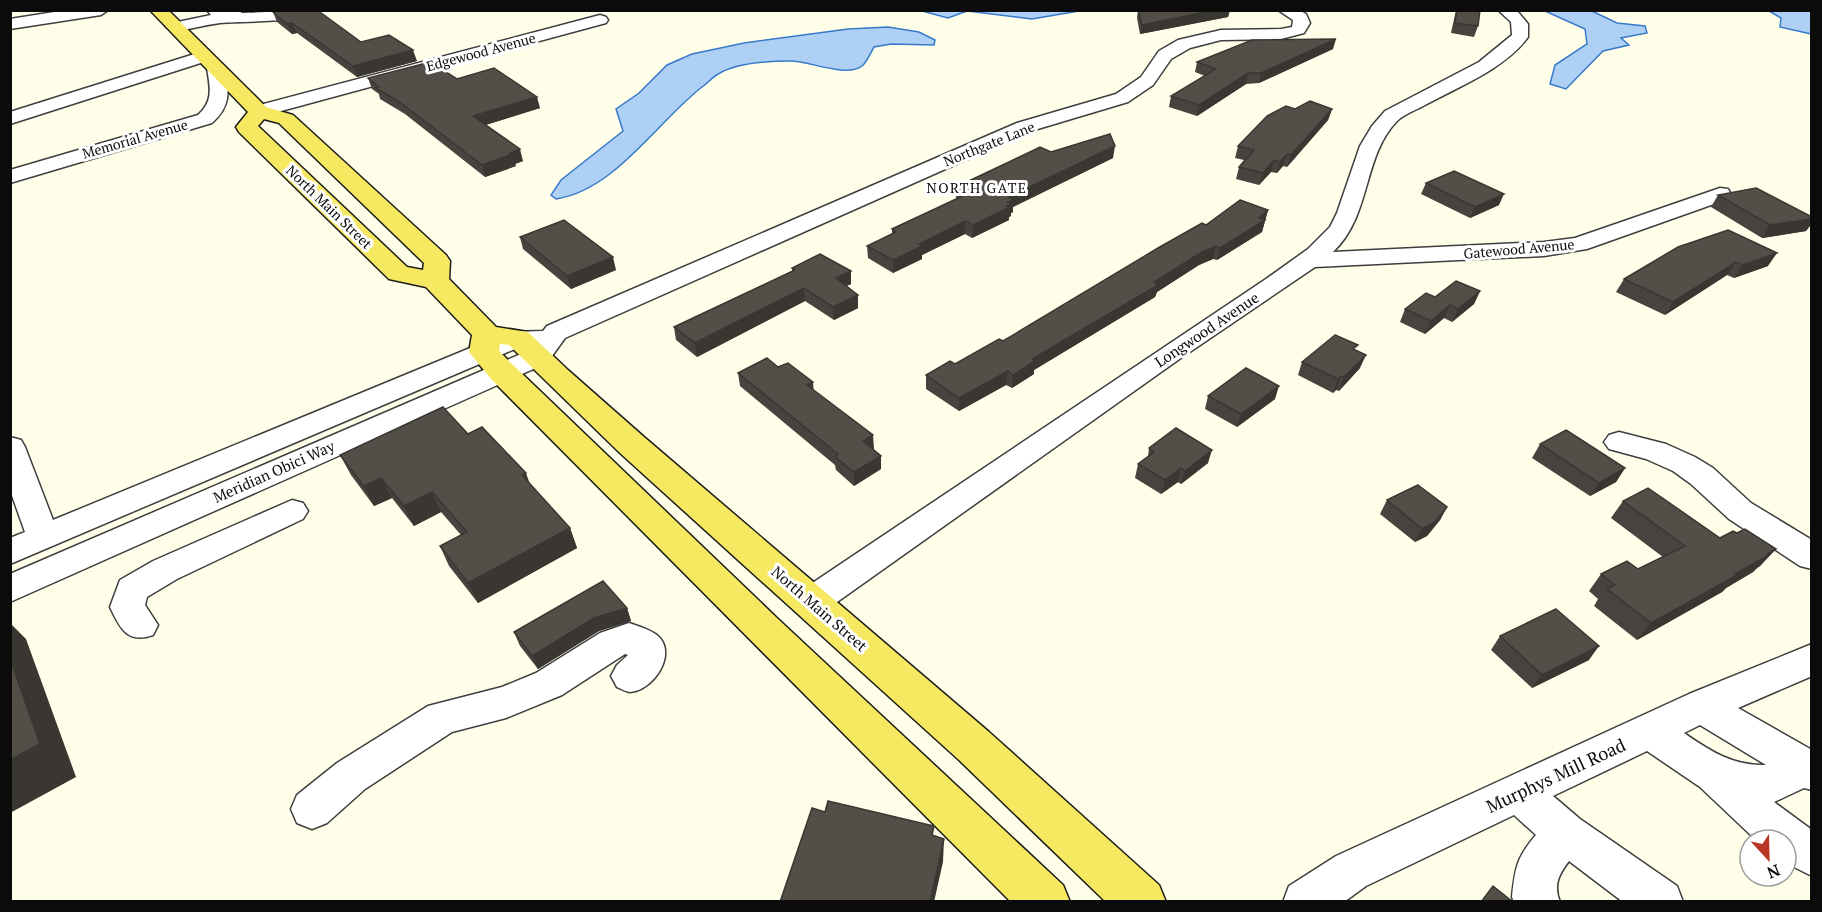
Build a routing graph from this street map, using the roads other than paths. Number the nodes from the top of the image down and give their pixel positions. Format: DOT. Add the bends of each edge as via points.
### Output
graph roads {
  1 [pos="101,10"];
  2 [pos="258,10"];
  3 [pos="313,10"];
  4 [pos="1285,10"];
  5 [pos="1505,10"];
  6 [pos="159,11"];
  7 [pos="218,14"];
  8 [pos="600,20"];
  9 [pos="10,24"];
  10 [pos="174,27"];
  11 [pos="210,62"];
  12 [pos="10,118"];
  13 [pos="240,123"];
  14 [pos="10,177"];
  15 [pos="10,193"];
  16 [pos="1720,194"];
  17 [pos="1309,260"];
  18 [pos="435,281"];
  19 [pos="513,348"];
  20 [pos="1619,442"];
  21 [pos="10,447"];
  22 [pos="292,510"];
  23 [pos="44,538"];
  24 [pos="10,552"];
  25 [pos="1812,557"];
  26 [pos="10,589"];
  27 [pos="812,602"];
  28 [pos="140,625"];
  29 [pos="1812,659"];
  30 [pos="630,676"];
  31 [pos="1701,706"];
  32 [pos="1650,731"];
  33 [pos="1807,769"];
  34 [pos="1716,777"];
  35 [pos="1519,793"];
  36 [pos="312,809"];
  37 [pos="1565,833"];
  38 [pos="1812,855"];
  39 [pos="1046,902"];
  40 [pos="1142,902"];
  41 [pos="1305,902"];
  42 [pos="1538,902"];
  43 [pos="1662,902"];
  1 -- 9 [label="street"];
  2 -- 7 [label="street"];
  3 -- 7 [label="street" via="263,17"];
  4 -- 19 [label="street, Northgate Lane" via="1300,17 1298,30 1221,35 1184,44 1165,55 1147,81 1122,98 993,140 556,333"];
  5 -- 17 [label="street, Longwood Avenue" via="1519,22 1520,37 1485,66 1392,115 1381,126 1366,154 1340,229"];
  6 -- 10 [label="main road, North Main Street"];
  7 -- 10 [label="street"];
  8 -- 13 [label="street, Edgewood Avenue"];
  10 -- 11 [label="main road, North Main Street"];
  11 -- 12 [label="street"];
  11 -- 13 [label="main road, North Main Street"];
  11 -- 14 [label="street, Memorial Avenue" via="220,102 205,119"];
  13 -- 15 [label="street, Memorial Avenue" via="82,164"];
  13 -- 18 [label="main road, North Main Street" via="398,273"];
  13 -- 18 [label="main road, North Main Street" via="286,119 437,261"];
  16 -- 17 [label="street, Gatewood Avenue" via="1579,244 1521,251"];
  17 -- 27 [label="street, Longwood Avenue"];
  18 -- 19 [label="main road, North Main Street"];
  19 -- 23 [label="street, Meridian Obici Way"];
  19 -- 26 [label="street, Meridian Obici Way"];
  19 -- 27 [label="main road, North Main Street" via="632,445"];
  19 -- 39 [label="main road, North Main Street" via="764,630"];
  20 -- 25 [label="street" via="1655,451 1684,464 1740,511"];
  21 -- 23 [label="street"];
  22 -- 28 [label="street" via="132,589 127,607"];
  23 -- 24 [label="street, Meridian Obici Way"];
  27 -- 40 [label="main road, North Main Street"];
  29 -- 31 [label="street, Murphys Mill Road"];
  30 -- 36 [label="street" via="648,660 646,647 629,638 613,643 549,684 506,702 442,718 351,776"];
  31 -- 32 [label="street, Murphys Mill Road"];
  31 -- 33 [label="street"];
  32 -- 34 [label="street"];
  32 -- 35 [label="street, Murphys Mill Road"];
  33 -- 34 [label="street" via="1772,784"];
  34 -- 38 [label="street" via="1781,836"];
  35 -- 37 [label="street"];
  35 -- 41 [label="street, Murphys Mill Road" via="1351,871"];
  37 -- 42 [label="street" via="1537,867 1534,897"];
  37 -- 43 [label="street"];
}
